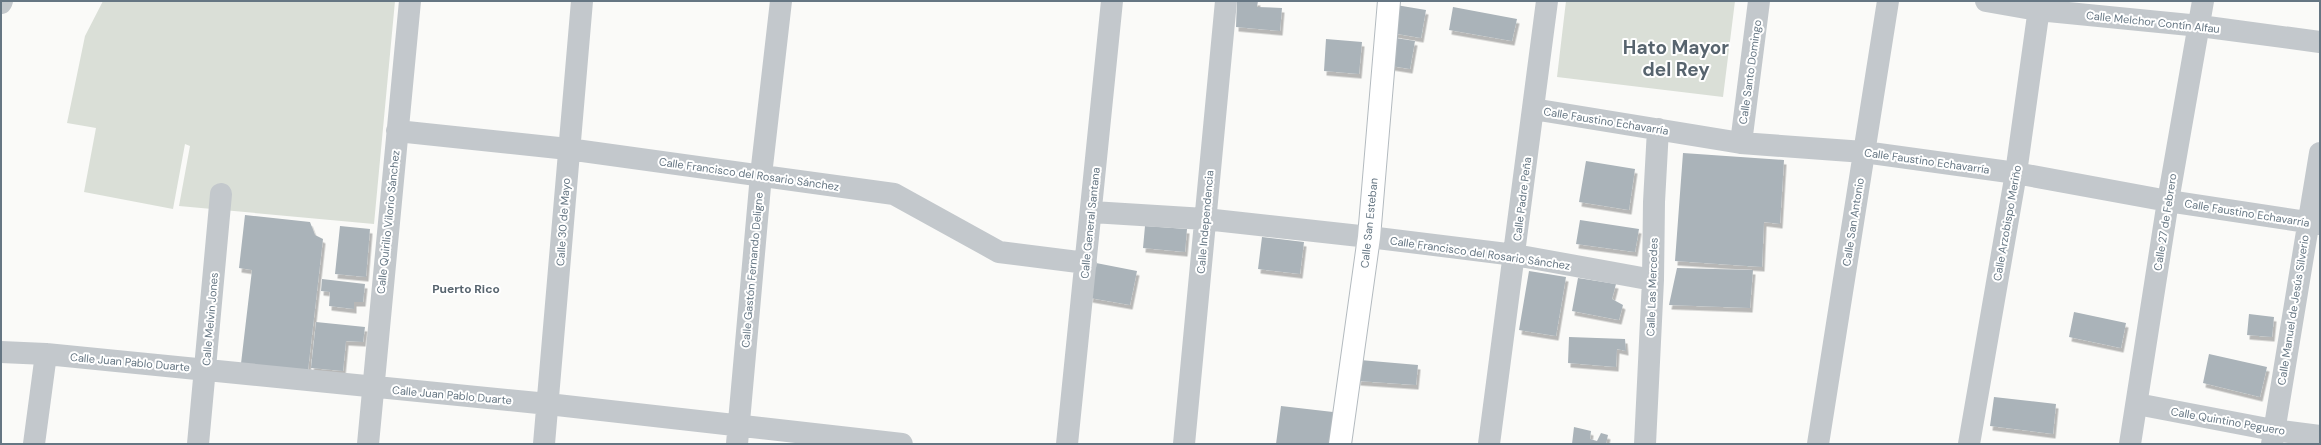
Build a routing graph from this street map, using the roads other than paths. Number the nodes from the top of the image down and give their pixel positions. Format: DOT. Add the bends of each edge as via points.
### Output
graph roads {
  1 [pos="410,1"];
  2 [pos="582,1"];
  3 [pos="781,1"];
  4 [pos="1112,1"];
  5 [pos="1226,1"];
  6 [pos="1390,1"];
  7 [pos="1547,1"];
  8 [pos="1759,1"];
  9 [pos="1888,1"];
  10 [pos="1986,1"];
  11 [pos="2203,1"];
  12 [pos="2039,6"];
  13 [pos="2200,26"];
  14 [pos="2320,42"];
  15 [pos="1533,109"];
  16 [pos="1658,129"];
  17 [pos="397,131"];
  18 [pos="1740,143"];
  19 [pos="568,149"];
  20 [pos="1864,152"];
  21 [pos="2320,153"];
  22 [pos="2016,173"];
  23 [pos="761,175"];
  24 [pos="221,194"];
  25 [pos="2168,201"];
  26 [pos="1092,212"];
  27 [pos="1205,219"];
  28 [pos="2314,223"];
  29 [pos="1369,237"];
  30 [pos="1515,255"];
  31 [pos="1086,263"];
  32 [pos="1653,280"];
  33 [pos="1,352"];
  34 [pos="46,354"];
  35 [pos="206,369"];
  36 [pos="372,388"];
  37 [pos="548,404"];
  38 [pos="2137,404"];
  39 [pos="737,435"];
  40 [pos="2320,436"];
  41 [pos="2273,437"];
  42 [pos="34,444"];
  43 [pos="198,444"];
  44 [pos="368,444"];
  45 [pos="544,444"];
  46 [pos="902,444"];
  47 [pos="1068,444"];
  48 [pos="1184,444"];
  49 [pos="1340,444"];
  50 [pos="1489,444"];
  51 [pos="1645,444"];
  52 [pos="1818,444"];
  53 [pos="1969,444"];
  54 [pos="2130,444"];
  1 -- 17 [label="street, Calle Quirilio Vilorio Sánchez"];
  2 -- 19 [label="street, Calle 30 de Mayo"];
  3 -- 23 [label="street, Calle Gastón Fernando Deligne"];
  4 -- 26 [label="street, Calle General Santana"];
  5 -- 27 [label="street, Calle Independencia"];
  6 -- 29 [label="street, Calle San Esteban"];
  7 -- 15 [label="street, Calle Padre Peña"];
  8 -- 18 [label="street, Calle Santo Domingo"];
  9 -- 20 [label="street, Calle San Antonio"];
  10 -- 12 [label="street, Calle Melchor Contín Alfau"];
  11 -- 13 [label="street, Calle 27 de Febrero"];
  12 -- 13 [label="street, Calle Melchor Contín Alfau"];
  12 -- 22 [label="street, Calle Arzobispo Meriño"];
  13 -- 14 [label="street, Calle Melchor Contín Alfau"];
  13 -- 25 [label="street, Calle 27 de Febrero"];
  15 -- 16 [label="street, Calle Faustino Echavarría"];
  15 -- 30 [label="street, Calle Padre Peña"];
  16 -- 18 [label="street, Calle Faustino Echavarría"];
  16 -- 32 [label="street, Calle Las Mercedes"];
  17 -- 19 [label="street, Calle Francisco del Rosario Sánchez"];
  17 -- 36 [label="street, Calle Quirilio Vilorio Sánchez"];
  18 -- 20 [label="street, Calle Faustino Echavarría"];
  19 -- 23 [label="street, Calle Francisco del Rosario Sánchez"];
  19 -- 37 [label="street, Calle 30 de Mayo"];
  20 -- 22 [label="street, Calle Faustino Echavarría"];
  20 -- 52 [label="street, Calle San Antonio"];
  21 -- 28 [label="street, Calle Manuel de Jesús Silverio"];
  22 -- 25 [label="street, Calle Faustino Echavarría"];
  22 -- 53 [label="street, Calle Arzobispo Meriño"];
  23 -- 31 [label="street, Calle Francisco del Rosario Sánchez" via="894,194 999,252"];
  23 -- 39 [label="street, Calle Gastón Fernando Deligne"];
  24 -- 35 [label="street, Calle Melvin Jones"];
  25 -- 28 [label="street, Calle Faustino Echavarría"];
  25 -- 38 [label="street, Calle 27 de Febrero"];
  26 -- 27 [label="street, Calle Francisco del Rosario Sánchez"];
  26 -- 31 [label="street, Calle General Santana"];
  27 -- 29 [label="street, Calle Francisco del Rosario Sánchez"];
  27 -- 48 [label="street, Calle Independencia"];
  28 -- 41 [label="street, Calle Manuel de Jesús Silverio"];
  29 -- 30 [label="street, Calle Francisco del Rosario Sánchez"];
  29 -- 49 [label="street, Calle San Esteban"];
  30 -- 32 [label="street, Calle Francisco del Rosario Sánchez"];
  30 -- 50 [label="street, Calle Padre Peña"];
  31 -- 47 [label="street, Calle General Santana"];
  32 -- 51 [label="street, Calle Las Mercedes"];
  33 -- 34 [label="street, Calle Juan Pablo Duarte"];
  34 -- 35 [label="street, Calle Juan Pablo Duarte"];
  34 -- 42 [label="street"];
  35 -- 36 [label="street, Calle Juan Pablo Duarte"];
  35 -- 43 [label="street, Calle Melvin Jones"];
  36 -- 37 [label="street, Calle Juan Pablo Duarte"];
  36 -- 44 [label="street, Calle Quirilio Vilorio Sánchez"];
  37 -- 39 [label="street, Calle Juan Pablo Duarte"];
  37 -- 45 [label="street, Calle 30 de Mayo"];
  38 -- 41 [label="street, Calle Quintino Peguero"];
  38 -- 54 [label="street, Calle 27 de Febrero"];
  39 -- 46 [label="street, Calle Juan Pablo Duarte"];
  40 -- 41 [label="street, Calle Quintino Peguero"];
}
